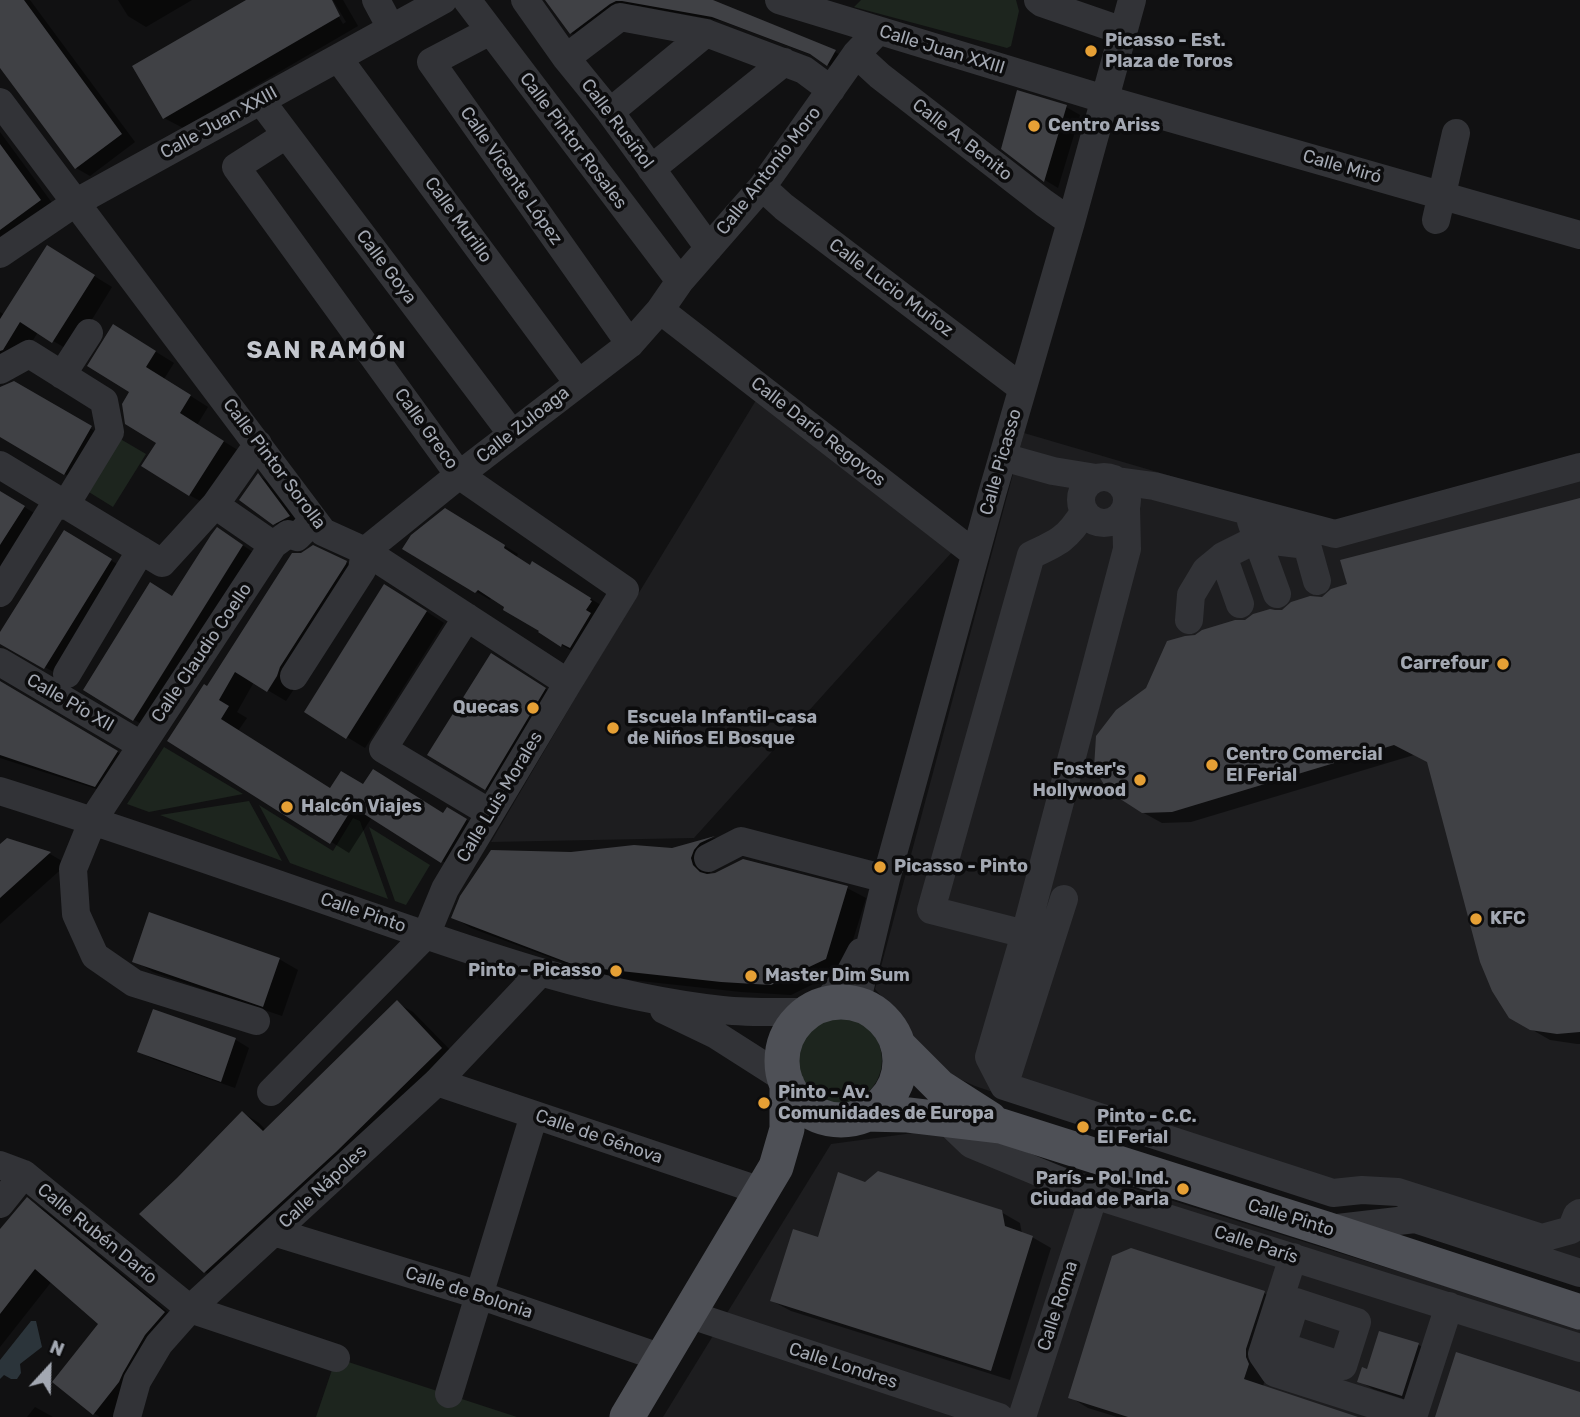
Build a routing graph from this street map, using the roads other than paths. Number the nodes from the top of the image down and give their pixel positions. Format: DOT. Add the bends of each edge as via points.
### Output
graph roads {
  1 [pos="376,0"];
  2 [pos="443,0"];
  3 [pos="467,0"];
  4 [pos="525,0"];
  5 [pos="779,0"];
  6 [pos="1038,0"];
  7 [pos="1132,0"];
  8 [pos="391,29"];
  9 [pos="490,31"];
  10 [pos="878,31"];
  11 [pos="1123,31"];
  12 [pos="706,33"];
  13 [pos="856,54"];
  14 [pos="338,58"];
  15 [pos="566,58"];
  16 [pos="784,62"];
  17 [pos="831,90"];
  18 [pos="1104,99"];
  19 [pos="261,101"];
  20 [pos="0,102"];
  21 [pos="610,112"];
  22 [pos="1456,133"];
  23 [pos="286,135"];
  24 [pos="651,169"];
  25 [pos="762,187"];
  26 [pos="75,203"];
  27 [pos="1439,208"];
  28 [pos="1071,222"];
  29 [pos="1580,235"];
  30 [pos="709,248"];
  31 [pos="0,254"];
  32 [pos="680,281"];
  33 [pos="660,310"];
  34 [pos="89,333"];
  35 [pos="630,344"];
  36 [pos="0,370"];
  37 [pos="62,375"];
  38 [pos="578,383"];
  39 [pos="1022,388"];
  40 [pos="512,434"];
  41 [pos="258,444"];
  42 [pos="1003,457"];
  43 [pos="0,465"];
  44 [pos="1580,467"];
  45 [pos="1053,471"];
  46 [pos="459,475"];
  47 [pos="1116,491"];
  48 [pos="61,503"];
  49 [pos="215,505"];
  50 [pos="1083,509"];
  51 [pos="1247,512"];
  52 [pos="314,520"];
  53 [pos="1258,539"];
  54 [pos="273,545"];
  55 [pos="141,550"];
  56 [pos="365,551"];
  57 [pos="975,554"];
  58 [pos="1223,556"];
  59 [pos="1317,581"];
  60 [pos="625,590"];
  61 [pos="0,593"];
  62 [pos="1277,594"];
  63 [pos="1240,604"];
  64 [pos="467,617"];
  65 [pos="1189,620"];
  66 [pos="0,662"];
  67 [pos="67,674"];
  68 [pos="294,676"];
  69 [pos="568,683"];
  70 [pos="141,744"];
  71 [pos="0,791"];
  72 [pos="490,813"];
  73 [pos="93,820"];
  74 [pos="708,858"];
  75 [pos="886,879"];
  76 [pos="1064,899"];
  77 [pos="1025,934"];
  78 [pos="426,935"];
  79 [pos="541,972"];
  80 [pos="636,997"];
  81 [pos="829,1007"];
  82 [pos="256,1021"];
  83 [pos="898,1045"];
  84 [pos="437,1082"];
  85 [pos="786,1082"];
  86 [pos="1004,1086"];
  87 [pos="271,1092"];
  88 [pos="534,1115"];
  89 [pos="858,1116"];
  90 [pos="945,1119"];
  91 [pos="1001,1126"];
  92 [pos="12,1170"];
  93 [pos="769,1179"];
  94 [pos="1094,1195"];
  95 [pos="0,1204"];
  96 [pos="1580,1213"];
  97 [pos="1326,1229"];
  98 [pos="274,1232"];
  99 [pos="1580,1273"];
  100 [pos="1291,1281"];
  101 [pos="479,1294"];
  102 [pos="1449,1306"];
  103 [pos="190,1309"];
  104 [pos="1580,1312"];
  105 [pos="688,1314"];
  106 [pos="1580,1348"];
  107 [pos="336,1358"];
  108 [pos="662,1358"];
  109 [pos="449,1394"];
  110 [pos="132,1416"];
  111 [pos="627,1417"];
  112 [pos="999,1417"];
  113 [pos="1022,1417"];
  1 -- 8 [label="street"];
  2 -- 8 [label="street, Calle Juan XXIII"];
  3 -- 9 [label="street, Calle Pintor Rosales"];
  4 -- 15 [label="street, Calle Rusiñol"];
  5 -- 10 [label="street, Calle Juan XXIII"];
  6 -- 11 [label="street"];
  7 -- 11 [label="street, Calle Picasso"];
  8 -- 14 [label="street, Calle Juan XXIII"];
  9 -- 32 [label="street, Calle Pintor Rosales"];
  9 -- 35 [label="street, Calle Vicente López" via="430,62"];
  10 -- 13 [label="street, Calle Antonio Moro"];
  10 -- 18 [label="street, Calle Juan XXIII"];
  11 -- 18 [label="street, Calle Picasso"];
  12 -- 15 [label="street" via="620,17"];
  12 -- 16 [label="street"];
  12 -- 21 [label="street"];
  13 -- 17 [label="street, Calle Antonio Moro"];
  13 -- 28 [label="street, Calle A. Benito"];
  14 -- 19 [label="street, Calle Juan XXIII"];
  14 -- 38 [label="street, Calle Murillo"];
  15 -- 21 [label="street, Calle Rusiñol"];
  16 -- 17 [label="street"];
  16 -- 24 [label="street"];
  17 -- 25 [label="street, Calle Antonio Moro"];
  18 -- 27 [label="street, Calle Miró"];
  18 -- 28 [label="street, Calle Picasso"];
  19 -- 23 [label="street, Calle Goya"];
  19 -- 26 [label="street, Calle Juan XXIII"];
  20 -- 26 [label="street, Calle Pintor Sorolla"];
  21 -- 24 [label="street, Calle Rusiñol"];
  22 -- 27 [label="street"];
  23 -- 40 [label="street, Calle Goya"];
  23 -- 46 [label="street, Calle Greco" via="236,167"];
  24 -- 30 [label="street, Calle Rusiñol"];
  25 -- 30 [label="street, Calle Antonio Moro"];
  25 -- 39 [label="street, Calle Lucio Muñoz"];
  26 -- 31 [label="street, Calle Juan XXIII"];
  26 -- 41 [label="street, Calle Pintor Sorolla"];
  27 -- 29 [label="street, Calle Miró"];
  28 -- 39 [label="street, Calle Picasso"];
  30 -- 32 [label="street, Calle Antonio Moro"];
  32 -- 33 [label="street, Calle Antonio Moro"];
  33 -- 35 [label="street, Calle Zuloaga"];
  33 -- 57 [label="street, Calle Darío Regoyos"];
  34 -- 37 [label="street"];
  35 -- 38 [label="street, Calle Zuloaga"];
  36 -- 37 [label="street" via="29,354"];
  37 -- 48 [label="street" via="104,401 110,432"];
  38 -- 40 [label="street, Calle Zuloaga"];
  39 -- 42 [label="street, Calle Picasso"];
  40 -- 46 [label="street, Calle Zuloaga"];
  41 -- 49 [label="street"];
  41 -- 52 [label="street, Calle Pintor Sorolla"];
  42 -- 45 [label="street"];
  42 -- 57 [label="street, Calle Picasso"];
  43 -- 48 [label="street"];
  44 -- 51 [label="street" via="1335,534"];
  45 -- 47 [label="street"];
  45 -- 50 [label="street"];
  46 -- 56 [label="street, Calle Zuloaga"];
  46 -- 60 [label="street, Calle Greco"];
  47 -- 50 [label="street" via="1090,481 1082,492"];
  47 -- 50 [label="street" via="1122,513 1117,519 1096,521"];
  47 -- 51 [label="street" via="1154,486"];
  47 -- 77 [label="street" via="1126,549"];
  48 -- 55 [label="street"];
  48 -- 61 [label="street"];
  49 -- 54 [label="street"];
  49 -- 55 [label="street" via="162,563"];
  50 -- 77 [label="street" via="1074,529 1057,544 1031,555 931,910"];
  51 -- 53 [label="street"];
  52 -- 54 [label="street" via="297,537 288,534"];
  52 -- 56 [label="street, Calle Pintor Sorolla" via="323,532"];
  53 -- 58 [label="street"];
  53 -- 59 [label="street" via="1307,545"];
  53 -- 62 [label="street"];
  54 -- 70 [label="street, Calle Claudio Coello"];
  55 -- 67 [label="street"];
  56 -- 64 [label="street, Calle Pintor Sorolla"];
  56 -- 68 [label="street" via="362,570"];
  57 -- 75 [label="street, Calle Picasso"];
  58 -- 63 [label="street"];
  58 -- 65 [label="street" via="1206,570 1191,595"];
  60 -- 69 [label="street, Calle Luis Morales"];
  64 -- 69 [label="street, Calle Pintor Sorolla"];
  64 -- 72 [label="street" via="383,748"];
  66 -- 70 [label="street, Calle Pío XII"];
  69 -- 72 [label="street, Calle Luis Morales"];
  70 -- 73 [label="street, Calle Claudio Coello"];
  71 -- 73 [label="street, Calle Pinto"];
  72 -- 78 [label="street, Calle Luis Morales" via="445,889"];
  73 -- 78 [label="street, Calle Pinto"];
  73 -- 82 [label="street, Calle Claudio Coello" via="74,869 76,914 95,956 134,983"];
  74 -- 75 [label="street" via="741,841"];
  75 -- 81 [label="street, Calle Picasso" via="875,925"];
  76 -- 86 [label="street"];
  77 -- 86 [label="street" via="989,1057"];
  78 -- 79 [label="street, Calle Pinto"];
  78 -- 87 [label="street"];
  79 -- 80 [label="street, Calle Pinto"];
  79 -- 84 [label="street, Calle Nápoles"];
  80 -- 81 [label="street, Calle Pinto" via="724,1010"];
  80 -- 85 [label="street, Calle Pinto" via="716,1035"];
  81 -- 83 [label="main road" via="875,1013"];
  81 -- 85 [label="main road" via="793,1026 782,1060"];
  83 -- 89 [label="main road" via="900,1065 895,1084 885,1100"];
  83 -- 91 [label="main road, Calle Pinto" via="940,1087"];
  84 -- 88 [label="street, Calle de Génova"];
  84 -- 98 [label="street, Calle Nápoles"];
  85 -- 89 [label="main road" via="804,1107 818,1115 835,1119"];
  85 -- 93 [label="main road" via="787,1129"];
  86 -- 96 [label="street" via="1333,1193 1398,1192 1542,1238 1571,1230"];
  88 -- 93 [label="street, Calle de Génova"];
  88 -- 101 [label="street"];
  89 -- 90 [label="main road, Calle Pinto"];
  89 -- 93 [label="main road" via="807,1138"];
  90 -- 91 [label="main road, Calle Pinto"];
  90 -- 94 [label="street, Calle París" via="971,1144"];
  91 -- 97 [label="main road, Calle Pinto"];
  92 -- 95 [label="street"];
  92 -- 103 [label="street, Calle Rubén Darío"];
  93 -- 105 [label="main road"];
  94 -- 100 [label="street, Calle París"];
  94 -- 113 [label="street, Calle Roma"];
  97 -- 99 [label="street" via="1415,1219"];
  97 -- 104 [label="main road, Calle Pinto"];
  98 -- 101 [label="street, Calle de Bolonia"];
  98 -- 103 [label="street, Calle Nápoles"];
  100 -- 102 [label="street, Calle París"];
  100 -- 102 [label="street" via="1262,1354 1275,1373 1413,1417"];
  101 -- 108 [label="street, Calle de Bolonia"];
  101 -- 109 [label="street"];
  102 -- 106 [label="street, Calle París"];
  103 -- 107 [label="street"];
  103 -- 110 [label="street, Calle Nápoles" via="159,1344 137,1381"];
  105 -- 108 [label="main road"];
  105 -- 112 [label="street, Calle Londres"];
  108 -- 111 [label="main road"];
}
